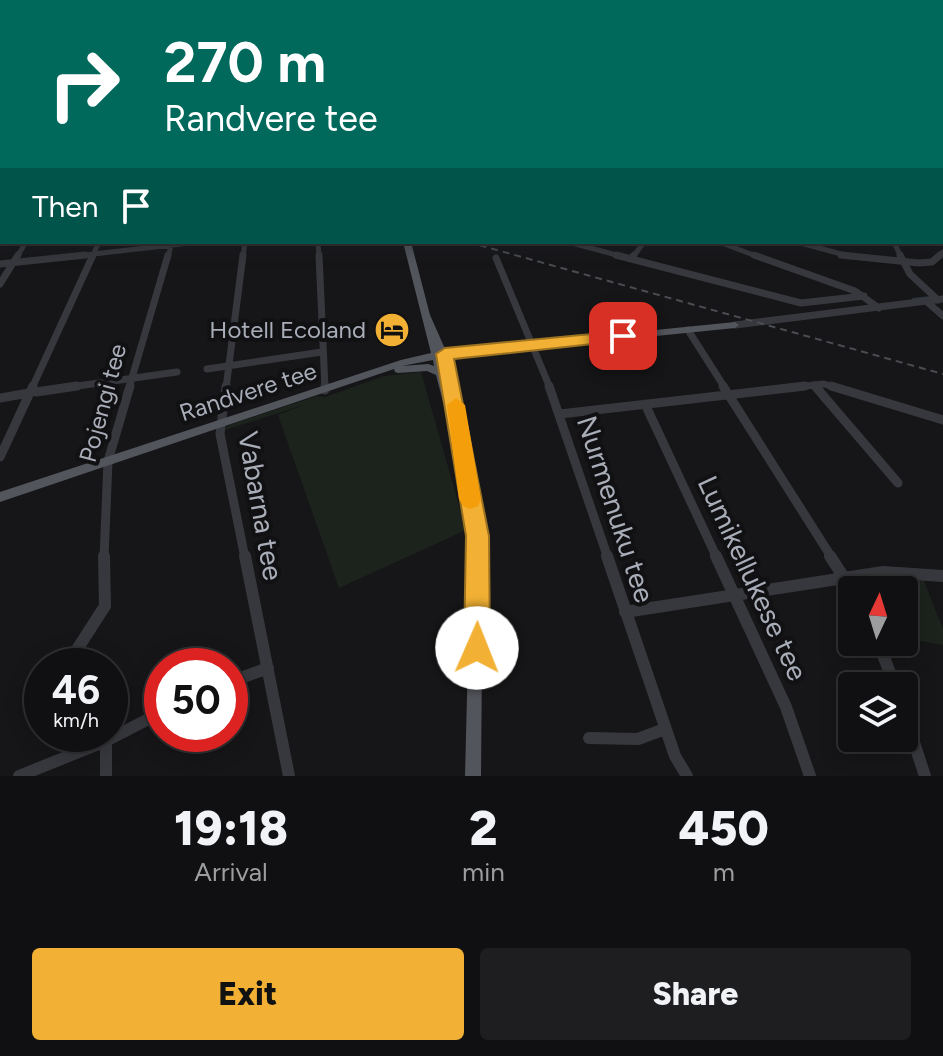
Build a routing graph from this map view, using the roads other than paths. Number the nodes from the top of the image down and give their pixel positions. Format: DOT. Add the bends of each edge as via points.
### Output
graph roads {
  1 [pos="25,244"];
  2 [pos="98,244"];
  3 [pos="171,244"];
  4 [pos="245,244"];
  5 [pos="318,244"];
  6 [pos="408,244"];
  7 [pos="575,244"];
  8 [pos="642,244"];
  9 [pos="724,244"];
  10 [pos="802,244"];
  11 [pos="895,244"];
  12 [pos="943,252"];
  13 [pos="93,254"];
  14 [pos="496,258"];
  15 [pos="631,259"];
  16 [pos="902,262"];
  17 [pos="14,263"];
  18 [pos="0,264"];
  19 [pos="0,284"];
  20 [pos="864,296"];
  21 [pos="940,299"];
  22 [pos="926,301"];
  23 [pos="879,308"];
  24 [pos="943,316"];
  25 [pos="735,325"];
  26 [pos="688,330"];
  27 [pos="535,345"];
  28 [pos="322,352"];
  29 [pos="440,355"];
  30 [pos="230,366"];
  31 [pos="207,369"];
  32 [pos="177,372"];
  33 [pos="439,372"];
  34 [pos="369,375"];
  35 [pos="131,379"];
  36 [pos="814,385"];
  37 [pos="325,390"];
  38 [pos="32,392"];
  39 [pos="729,395"];
  40 [pos="0,398"];
  41 [pos="645,404"];
  42 [pos="560,414"];
  43 [pos="943,420"];
  44 [pos="221,424"];
  45 [pos="459,439"];
  46 [pos="0,457"];
  47 [pos="108,461"];
  48 [pos="898,483"];
  49 [pos="0,497"];
  50 [pos="844,576"];
  51 [pos="859,576"];
  52 [pos="943,576"];
  53 [pos="838,579"];
  54 [pos="734,595"];
  55 [pos="625,612"];
  56 [pos="78,648"];
  57 [pos="268,668"];
  58 [pos="248,675"];
  59 [pos="665,729"];
  60 [pos="589,738"];
  61 [pos="72,752"];
  62 [pos="104,752"];
  63 [pos="917,752"];
  64 [pos="19,776"];
  65 [pos="106,776"];
  66 [pos="289,776"];
  67 [pos="473,776"];
  68 [pos="687,776"];
  69 [pos="810,776"];
  70 [pos="925,776"];
  1 -- 17 [label="street"];
  2 -- 13 [label="street"];
  3 -- 13 [label="street"];
  3 -- 35 [label="street, Pojengi tee"];
  4 -- 30 [label="street, Vabarna tee"];
  5 -- 28 [label="street"];
  6 -- 29 [label="main road"];
  7 -- 15 [label="street"];
  8 -- 15 [label="street"];
  9 -- 20 [label="street"];
  10 -- 16 [label="street"];
  11 -- 16 [label="street"];
  12 -- 16 [label="street" via="932,262"];
  13 -- 17 [label="street"];
  13 -- 38 [label="street"];
  14 -- 27 [label="street, Nurmenuku tee"];
  15 -- 20 [label="street" via="801,303"];
  16 -- 21 [label="street"];
  17 -- 18 [label="street"];
  17 -- 19 [label="street"];
  20 -- 23 [label="street"];
  21 -- 22 [label="street, Randvere tee"];
  22 -- 23 [label="street, Randvere tee"];
  22 -- 24 [label="street"];
  23 -- 25 [label="street, Randvere tee"];
  25 -- 26 [label="main road, Randvere tee"];
  26 -- 27 [label="main road, Randvere tee"];
  26 -- 39 [label="street"];
  27 -- 29 [label="main road, Randvere tee"];
  27 -- 42 [label="street, Nurmenuku tee"];
  28 -- 30 [label="street"];
  28 -- 37 [label="street"];
  29 -- 33 [label="main road"];
  29 -- 34 [label="main road, Randvere tee"];
  29 -- 45 [label="main road" via="456,403"];
  30 -- 31 [label="street"];
  30 -- 44 [label="street, Vabarna tee"];
  32 -- 35 [label="street"];
  33 -- 34 [label="main road" via="419,367"];
  33 -- 45 [label="main road"];
  34 -- 37 [label="main road, Randvere tee"];
  35 -- 38 [label="street"];
  35 -- 47 [label="street, Pojengi tee"];
  36 -- 39 [label="street"];
  36 -- 43 [label="street" via="845,387"];
  36 -- 48 [label="street"];
  37 -- 44 [label="main road, Randvere tee"];
  38 -- 40 [label="street"];
  38 -- 46 [label="street"];
  39 -- 41 [label="street"];
  39 -- 50 [label="street"];
  41 -- 42 [label="street"];
  41 -- 54 [label="street, Lumikellukese tee"];
  42 -- 55 [label="street, Nurmenuku tee"];
  44 -- 47 [label="main road, Randvere tee"];
  44 -- 57 [label="street, Vabarna tee"];
  45 -- 67 [label="main road" via="479,553"];
  47 -- 49 [label="main road, Randvere tee"];
  47 -- 56 [label="street, Pojengi tee" via="105,606"];
  51 -- 52 [label="street" via="893,571"];
  53 -- 54 [label="street"];
  54 -- 55 [label="street"];
  54 -- 69 [label="street, Lumikellukese tee" via="786,707"];
  55 -- 59 [label="street, Nurmenuku tee"];
  57 -- 58 [label="street"];
  57 -- 66 [label="street, Vabarna tee"];
  59 -- 60 [label="street" via="655,736 622,741"];
  59 -- 68 [label="street, Nurmenuku tee"];
  61 -- 64 [label="street"];
  62 -- 65 [label="street"];
  63 -- 70 [label="street"];
}
